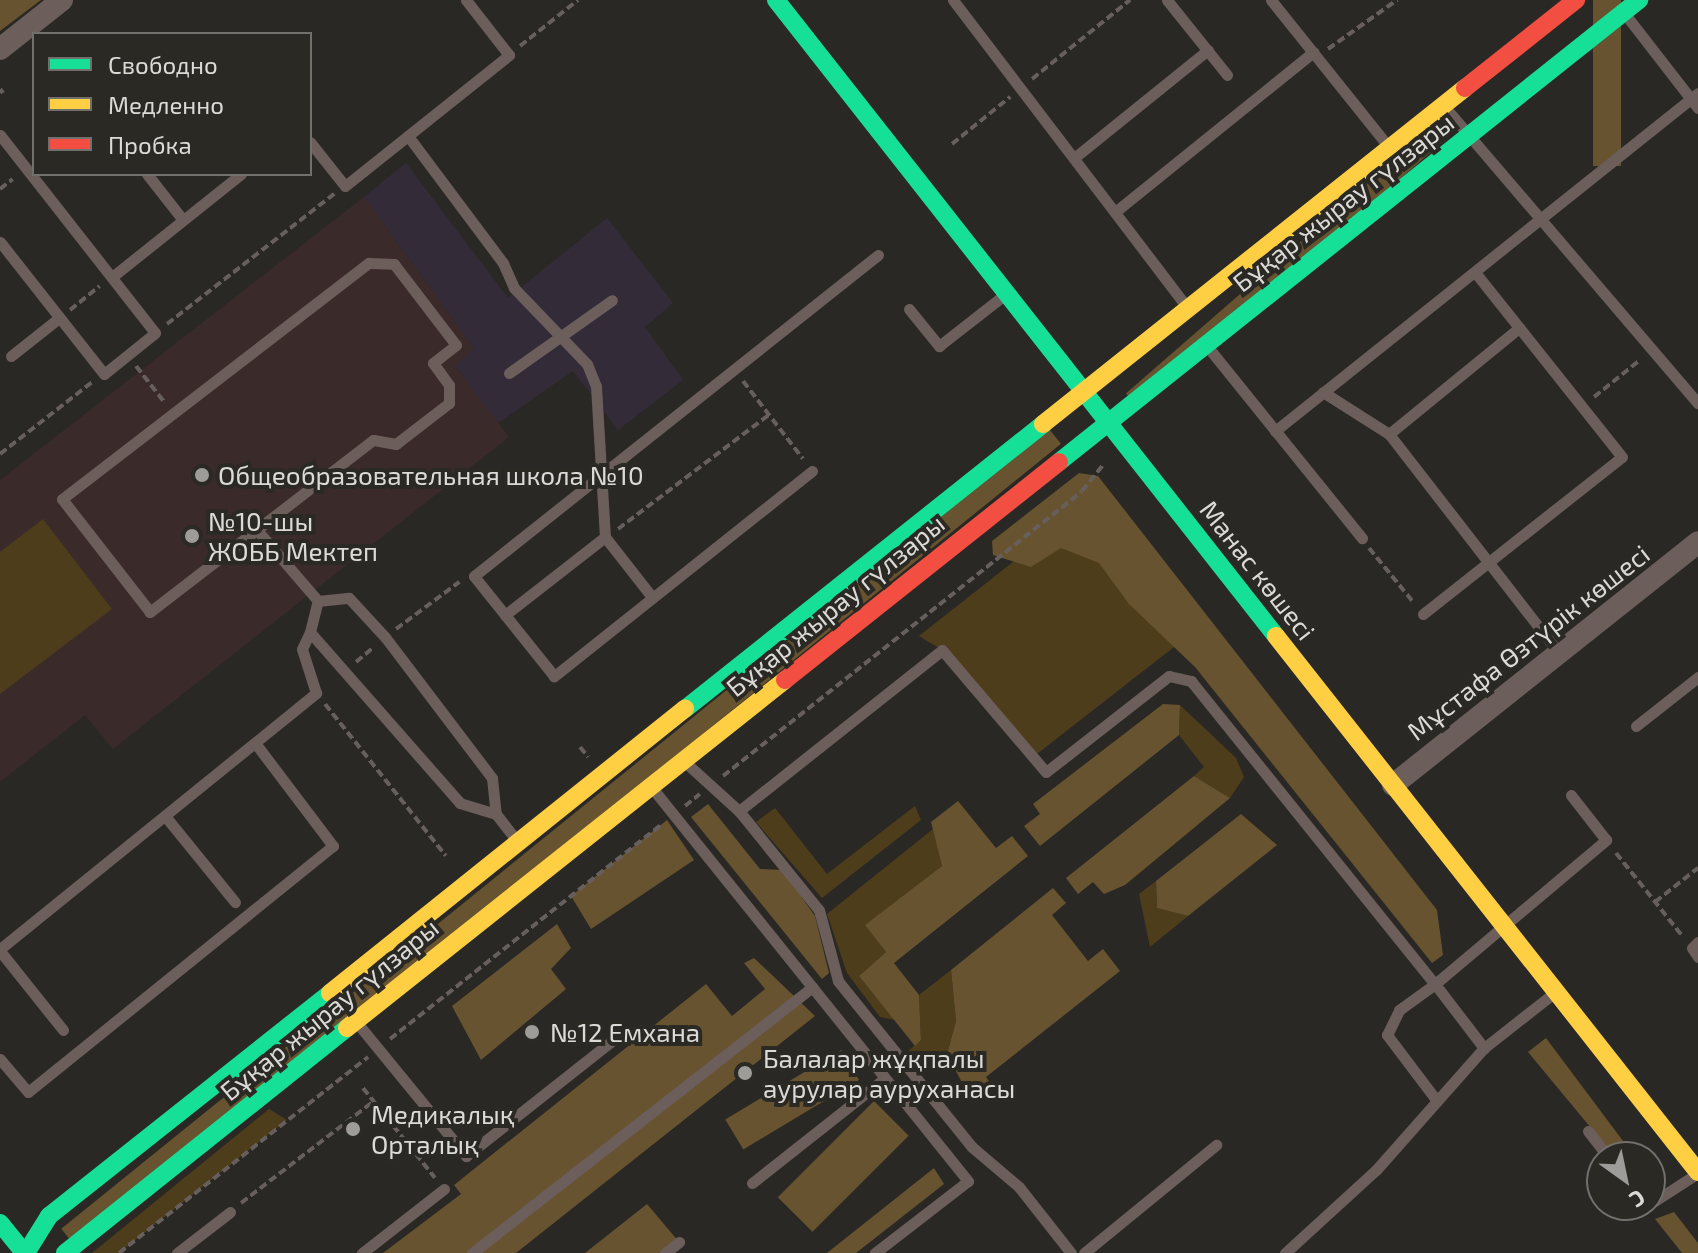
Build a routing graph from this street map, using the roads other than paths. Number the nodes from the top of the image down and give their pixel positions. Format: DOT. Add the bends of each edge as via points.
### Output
graph roads {
  1 [pos="62,0"];
  2 [pos="466,0"];
  3 [pos="776,0"];
  4 [pos="973,0"];
  5 [pos="1167,0"];
  6 [pos="1271,0"];
  7 [pos="1576,0"];
  8 [pos="1639,0"];
  9 [pos="957,5"];
  10 [pos="1624,12"];
  11 [pos="0,49"];
  12 [pos="1208,50"];
  13 [pos="1313,52"];
  14 [pos="1227,75"];
  15 [pos="1696,100"];
  16 [pos="1444,105"];
  17 [pos="0,135"];
  18 [pos="1469,135"];
  19 [pos="408,136"];
  20 [pos="312,145"];
  21 [pos="1390,148"];
  22 [pos="1074,158"];
  23 [pos="32,176"];
  24 [pos="32,176"];
  25 [pos="149,176"];
  26 [pos="238,176"];
  27 [pos="1115,212"];
  28 [pos="183,220"];
  29 [pos="1540,220"];
  30 [pos="0,242"];
  31 [pos="878,255"];
  32 [pos="1475,272"];
  33 [pos="112,277"];
  34 [pos="1007,293"];
  35 [pos="612,300"];
  36 [pos="1187,307"];
  37 [pos="909,309"];
  38 [pos="59,318"];
  39 [pos="1519,328"];
  40 [pos="561,337"];
  41 [pos="1205,344"];
  42 [pos="11,356"];
  43 [pos="509,373"];
  44 [pos="1082,389"];
  45 [pos="1323,392"];
  46 [pos="1698,403"];
  47 [pos="1107,420"];
  48 [pos="1275,431"];
  49 [pos="1389,434"];
  50 [pos="812,471"];
  51 [pos="598,476"];
  52 [pos="257,530"];
  53 [pos="605,537"];
  54 [pos="1362,538"];
  55 [pos="1698,542"];
  56 [pos="1488,563"];
  57 [pos="652,597"];
  58 [pos="318,601"];
  59 [pos="1423,614"];
  60 [pos="505,615"];
  61 [pos="310,632"];
  62 [pos="1559,653"];
  63 [pos="1698,677"];
  64 [pos="1636,726"];
  65 [pos="255,743"];
  66 [pos="683,760"];
  67 [pos="1393,785"];
  68 [pos="650,786"];
  69 [pos="1571,795"];
  70 [pos="739,811"];
  71 [pos="496,814"];
  72 [pos="165,816"];
  73 [pos="519,843"];
  74 [pos="235,902"];
  75 [pos="1502,923"];
  76 [pos="0,950"];
  77 [pos="1435,984"];
  78 [pos="813,987"];
  79 [pos="1556,991"];
  80 [pos="355,1021"];
  81 [pos="63,1030"];
  82 [pos="614,1039"];
  83 [pos="1484,1048"];
  84 [pos="0,1059"];
  85 [pos="885,1078"];
  86 [pos="1437,1101"];
  87 [pos="1588,1131"];
  88 [pos="1596,1141"];
  89 [pos="1216,1145"];
  90 [pos="1698,1172"];
  91 [pos="752,1183"];
  92 [pos="444,1189"];
  93 [pos="1666,1193"];
  94 [pos="230,1212"];
  95 [pos="0,1223"];
  96 [pos="679,1242"];
  97 [pos="25,1253"];
  98 [pos="65,1253"];
  99 [pos="177,1253"];
  100 [pos="362,1253"];
  101 [pos="472,1253"];
  102 [pos="665,1253"];
  103 [pos="875,1253"];
  104 [pos="1071,1253"];
  105 [pos="1084,1253"];
  106 [pos="1285,1253"];
  1 -- 11 [label="street"];
  2 -- 19 [label="lane" via="509,55"];
  3 -- 34 [label="street, Манас көшесі"];
  4 -- 9 [label="lane"];
  5 -- 12 [label="lane"];
  6 -- 13 [label="lane"];
  7 -- 16 [label="street, Бұқар жырау гүлзары"];
  8 -- 10 [label="street, Бұқар жырау гүлзары"];
  9 -- 22 [label="lane"];
  10 -- 15 [label="lane"];
  10 -- 18 [label="street, Бұқар жырау гүлзары"];
  12 -- 14 [label="lane"];
  12 -- 22 [label="lane"];
  13 -- 21 [label="lane"];
  13 -- 27 [label="lane"];
  15 -- 29 [label="lane"];
  16 -- 18 [label="lane"];
  16 -- 21 [label="street, Бұқар жырау гүлзары"];
  17 -- 24 [label="lane"];
  18 -- 29 [label="lane"];
  18 -- 41 [label="street, Бұқар жырау гүлзары"];
  19 -- 20 [label="lane" via="345,186"];
  19 -- 40 [label="lane" via="503,263 514,288"];
  21 -- 36 [label="street, Бұқар жырау гүлзары"];
  22 -- 27 [label="lane"];
  23 -- 33 [label="lane"];
  25 -- 28 [label="lane"];
  26 -- 28 [label="lane"];
  27 -- 36 [label="lane"];
  28 -- 33 [label="lane"];
  29 -- 32 [label="lane"];
  29 -- 46 [label="lane"];
  30 -- 38 [label="lane"];
  31 -- 51 [label="lane"];
  32 -- 39 [label="lane"];
  32 -- 45 [label="lane"];
  33 -- 38 [label="lane" via="155,333 104,374"];
  34 -- 37 [label="lane" via="939,346"];
  34 -- 44 [label="street, Манас көшесі"];
  35 -- 40 [label="lane"];
  36 -- 44 [label="street, Бұқар жырау гүлзары"];
  38 -- 42 [label="lane"];
  39 -- 49 [label="lane"];
  39 -- 56 [label="lane" via="1622,457"];
  40 -- 43 [label="lane"];
  40 -- 51 [label="lane" via="579,352 596,386"];
  41 -- 47 [label="street, Бұқар жырау гүлзары"];
  41 -- 48 [label="lane"];
  44 -- 47 [label="street, Манас көшесі"];
  44 -- 73 [label="street, Бұқар жырау гүлзары"];
  45 -- 48 [label="lane"];
  45 -- 49 [label="lane"];
  47 -- 66 [label="street, Бұқар жырау гүлзары"];
  47 -- 67 [label="street, Манас көшесі"];
  48 -- 54 [label="lane"];
  49 -- 56 [label="lane"];
  50 -- 57 [label="lane"];
  51 -- 53 [label="lane"];
  51 -- 60 [label="lane" via="474,576"];
  52 -- 52 [label="lane" via="373,440 396,444 449,403 449,385 433,363 456,345 394,264 369,263 62,499 150,612"];
  52 -- 58 [label="lane"];
  53 -- 57 [label="lane"];
  53 -- 60 [label="lane"];
  55 -- 62 [label="street, Мұстафа Өзтүрік көшесі"];
  56 -- 59 [label="lane"];
  56 -- 62 [label="lane"];
  57 -- 60 [label="lane" via="554,676"];
  58 -- 61 [label="lane"];
  58 -- 71 [label="lane" via="349,598 385,637 492,778"];
  61 -- 65 [label="lane" via="302,649 316,693"];
  61 -- 71 [label="lane" via="460,803"];
  62 -- 67 [label="street, Мұстафа Өзтүрік көшесі"];
  63 -- 64 [label="lane"];
  65 -- 72 [label="lane"];
  65 -- 84 [label="lane" via="333,846 28,1092"];
  66 -- 68 [label="street, Бұқар жырау гүлзары"];
  66 -- 70 [label="lane"];
  67 -- 75 [label="street, Манас көшесі"];
  68 -- 78 [label="lane"];
  68 -- 80 [label="street, Бұқар жырау гүлзары"];
  69 -- 75 [label="lane" via="1606,840"];
  70 -- 77 [label="lane" via="942,650 1046,772 1169,676 1191,681"];
  70 -- 104 [label="lane" via="819,910 838,981 972,1147 1019,1187"];
  71 -- 73 [label="lane"];
  72 -- 74 [label="lane"];
  72 -- 76 [label="lane"];
  73 -- 97 [label="street, Бұқар жырау гүлзары" via="49,1216"];
  75 -- 77 [label="lane"];
  75 -- 79 [label="street, Манас көшесі"];
  76 -- 81 [label="lane"];
  77 -- 83 [label="lane"];
  77 -- 86 [label="lane" via="1387,1025"];
  78 -- 85 [label="lane"];
  78 -- 101 [label="lane"];
  79 -- 83 [label="lane"];
  79 -- 90 [label="street, Манас көшесі"];
  80 -- 82 [label="lane" via="466,1156"];
  80 -- 98 [label="street, Бұқар жырау гүлзары"];
  83 -- 86 [label="lane"];
  85 -- 91 [label="lane"];
  85 -- 103 [label="lane" via="968,1181"];
  86 -- 106 [label="lane" via="1376,1170"];
  87 -- 88 [label="lane"];
  89 -- 105 [label="lane"];
  90 -- 93 [label="lane"];
  92 -- 100 [label="lane"];
  94 -- 99 [label="lane"];
  95 -- 97 [label="street"];
  96 -- 102 [label="lane"];
}
